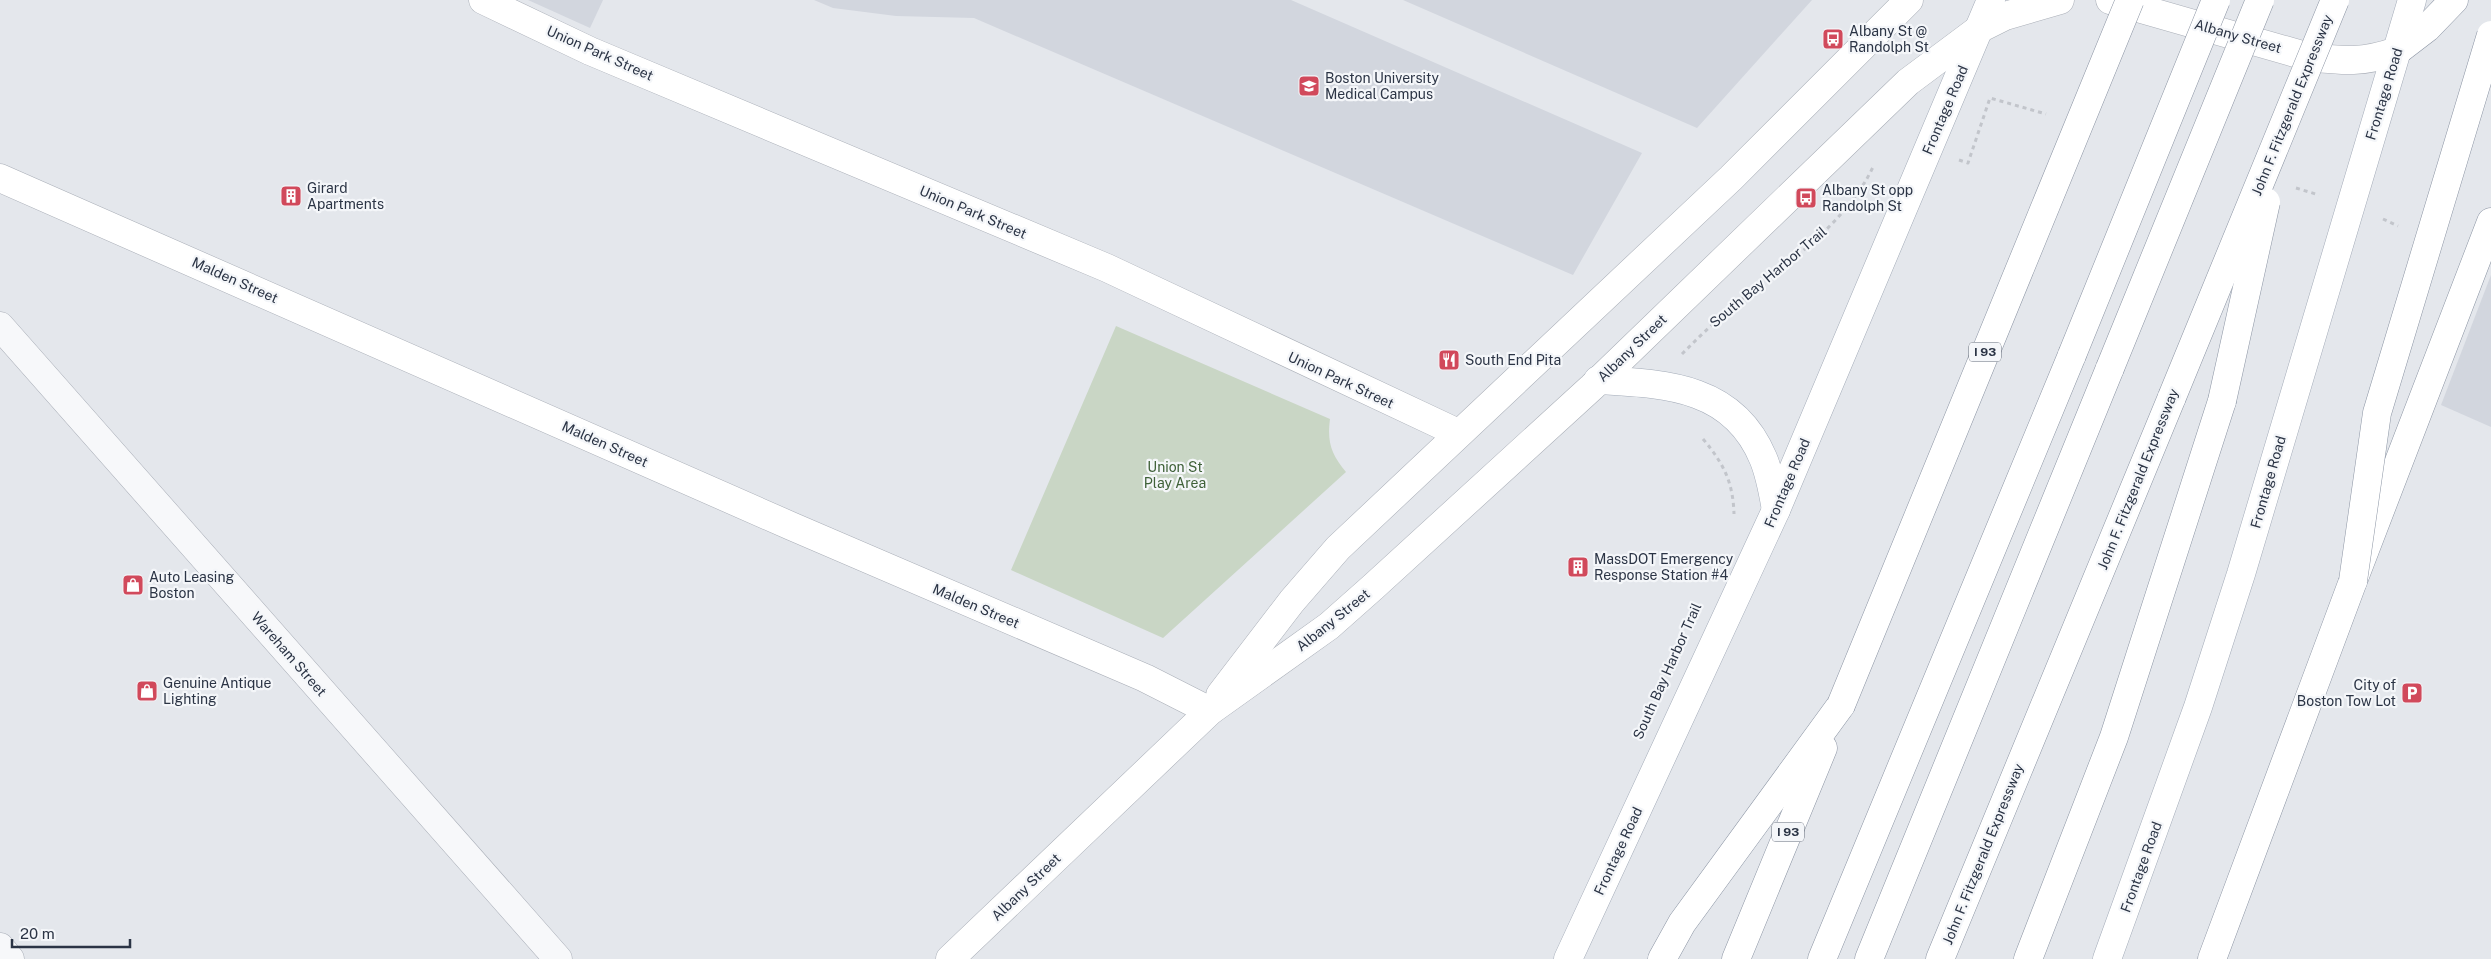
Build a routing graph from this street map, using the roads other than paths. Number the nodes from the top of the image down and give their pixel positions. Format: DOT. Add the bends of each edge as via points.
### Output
graph roads {
  1 [pos="483,0"];
  2 [pos="1909,0"];
  3 [pos="1991,0"];
  4 [pos="2060,0"];
  5 [pos="2117,0"];
  6 [pos="2216,0"];
  7 [pos="2260,0"];
  8 [pos="2335,0"];
  9 [pos="2412,0"];
  10 [pos="2454,0"];
  11 [pos="1979,29"];
  12 [pos="2491,35"];
  13 [pos="2397,51"];
  14 [pos="2282,128"];
  15 [pos="0,178"];
  16 [pos="2491,222"];
  17 [pos="0,326"];
  18 [pos="1598,380"];
  19 [pos="1458,433"];
  20 [pos="1776,510"];
  21 [pos="2353,581"];
  22 [pos="1841,705"];
  23 [pos="1210,711"];
  24 [pos="0,947"];
  25 [pos="10,959"];
  26 [pos="558,959"];
  27 [pos="950,959"];
  28 [pos="1568,959"];
  29 [pos="1662,959"];
  30 [pos="1736,959"];
  31 [pos="1822,959"];
  32 [pos="1869,959"];
  33 [pos="1940,959"];
  34 [pos="2028,959"];
  35 [pos="2107,959"];
  36 [pos="2212,959"];
  1 -- 19 [label="main road, Union Park Street" via="590,51 1107,268"];
  2 -- 19 [label="main road, Albany Street" via="1731,178"];
  3 -- 11 [label="main road, Frontage Road"];
  4 -- 11 [label="main road, Albany Street" via="2005,16"];
  5 -- 13 [label="main road, Albany Street" via="2309,57 2372,60"];
  5 -- 22 [label="main road, I 93, bridge"];
  6 -- 31 [label="main road, bridge"];
  7 -- 32 [label="main road, bridge"];
  8 -- 14 [label="main road, John F. Fitzgerald Expressway, bridge"];
  9 -- 13 [label="main road, Frontage Road"];
  10 -- 13 [label="main road, Albany Street" via="2427,28"];
  11 -- 18 [label="main road, Albany Street" via="1908,82"];
  11 -- 20 [label="main road, Frontage Road"];
  12 -- 21 [label="main road, bridge" via="2377,413"];
  13 -- 35 [label="main road, Frontage Road" via="2241,574 2195,716"];
  14 -- 33 [label="main road, John F. Fitzgerald Expressway, bridge"];
  14 -- 34 [label="main road, bridge" via="2222,401 2114,737"];
  15 -- 23 [label="main road, Malden Street" via="1145,678"];
  16 -- 21 [label="main road, bridge"];
  17 -- 26 [label="street, Wareham Street"];
  18 -- 20 [label="main road" via="1681,388 1720,404 1738,419 1763,458"];
  18 -- 23 [label="main road, Albany Street" via="1329,626"];
  19 -- 23 [label="main road, Albany Street" via="1338,548 1285,609"];
  20 -- 28 [label="main road, Frontage Road"];
  21 -- 36 [label="main road"];
  22 -- 29 [label="main road" via="1682,922"];
  22 -- 30 [label="main road, I 93"];
  23 -- 27 [label="main road, Albany Street"];
  24 -- 25 [label="street"];
}
